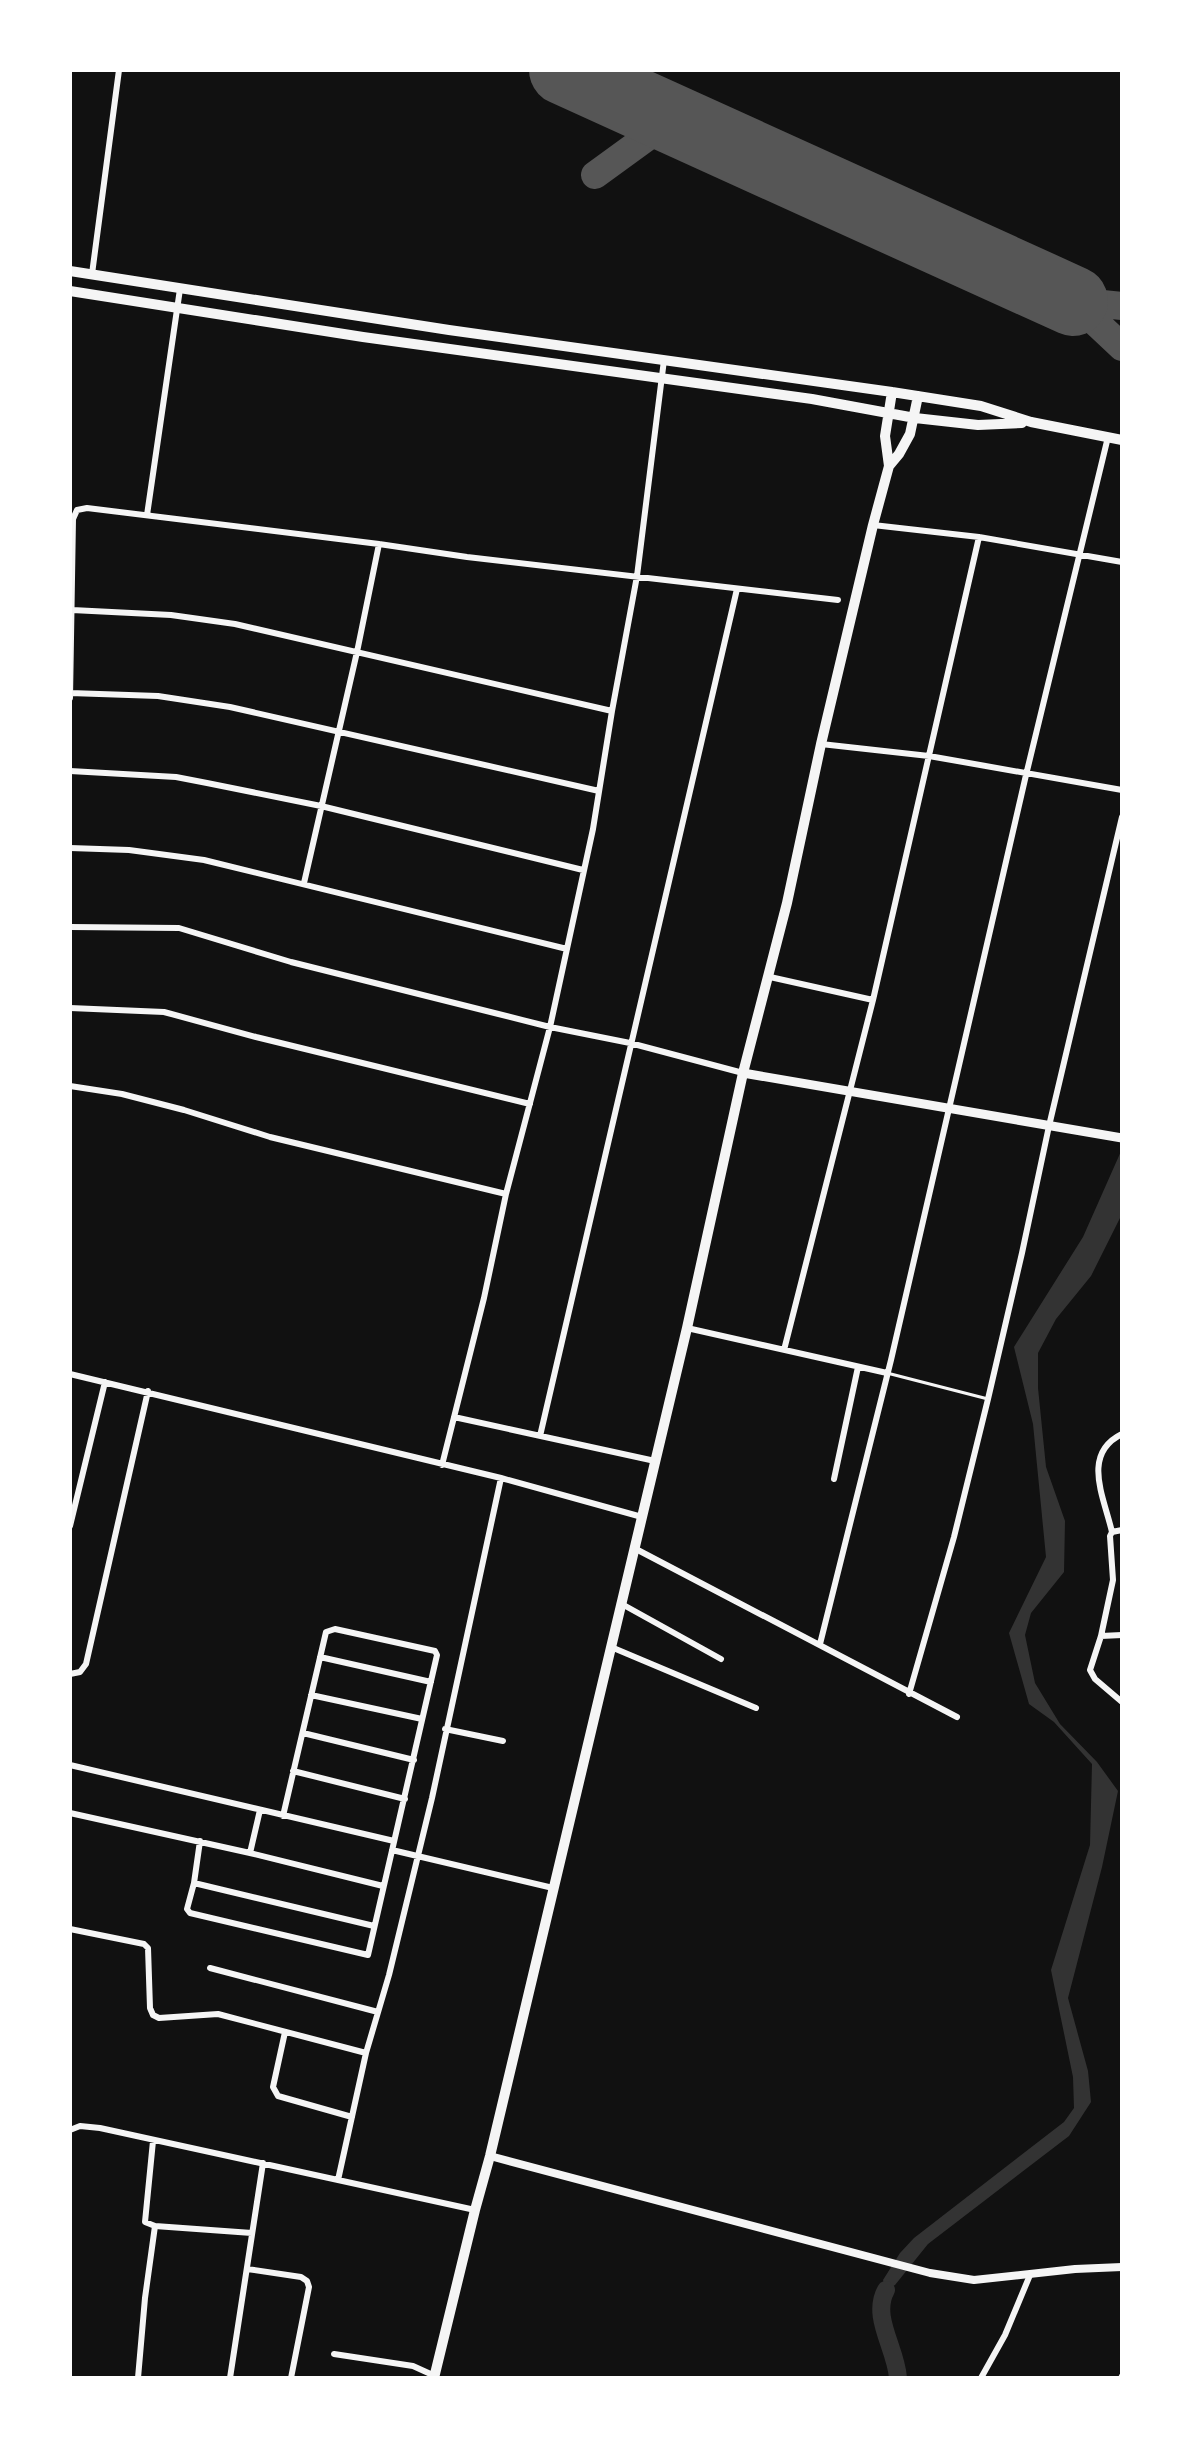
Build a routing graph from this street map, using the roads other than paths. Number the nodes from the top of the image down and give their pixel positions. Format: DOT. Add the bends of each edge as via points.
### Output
graph roads {
  1 [pos="119,70"];
  2 [pos="70,271"];
  3 [pos="92,274"];
  4 [pos="180,289"];
  5 [pos="70,291"];
  6 [pos="177,308"];
  7 [pos="664,359"];
  8 [pos="660,379"];
  9 [pos="892,392"];
  10 [pos="918,396"];
  11 [pos="889,413"];
  12 [pos="915,418"];
  13 [pos="1031,422"];
  14 [pos="1108,437"];
  15 [pos="1122,440"];
  16 [pos="889,466"];
  17 [pos="147,515"];
  18 [pos="873,525"];
  19 [pos="979,537"];
  20 [pos="379,544"];
  21 [pos="1079,554"];
  22 [pos="1122,562"];
  23 [pos="637,576"];
  24 [pos="737,589"];
  25 [pos="838,600"];
  26 [pos="72,610"];
  27 [pos="357,652"];
  28 [pos="70,696"];
  29 [pos="612,711"];
  30 [pos="339,731"];
  31 [pos="821,744"];
  32 [pos="929,756"];
  33 [pos="70,771"];
  34 [pos="1026,775"];
  35 [pos="1122,790"];
  36 [pos="599,791"];
  37 [pos="321,806"];
  38 [pos="1122,817"];
  39 [pos="70,848"];
  40 [pos="583,870"];
  41 [pos="304,883"];
  42 [pos="70,927"];
  43 [pos="567,949"];
  44 [pos="770,977"];
  45 [pos="873,1000"];
  46 [pos="70,1008"];
  47 [pos="550,1027"];
  48 [pos="630,1043"];
  49 [pos="743,1073"];
  50 [pos="70,1086"];
  51 [pos="850,1092"];
  52 [pos="530,1104"];
  53 [pos="949,1110"];
  54 [pos="1049,1126"];
  55 [pos="1122,1138"];
  56 [pos="506,1194"];
  57 [pos="687,1328"];
  58 [pos="784,1350"];
  59 [pos="858,1367"];
  60 [pos="887,1373"];
  61 [pos="70,1374"];
  62 [pos="105,1382"];
  63 [pos="148,1391"];
  64 [pos="988,1399"];
  65 [pos="454,1417"];
  66 [pos="1122,1434"];
  67 [pos="540,1436"];
  68 [pos="655,1461"];
  69 [pos="442,1465"];
  70 [pos="501,1478"];
  71 [pos="834,1479"];
  72 [pos="74,1493"];
  73 [pos="642,1517"];
  74 [pos="70,1526"];
  75 [pos="1122,1530"];
  76 [pos="1112,1532"];
  77 [pos="634,1548"];
  78 [pos="620,1603"];
  79 [pos="1122,1635"];
  80 [pos="1101,1636"];
  81 [pos="820,1644"];
  82 [pos="611,1647"];
  83 [pos="320,1657"];
  84 [pos="721,1659"];
  85 [pos="70,1674"];
  86 [pos="431,1682"];
  87 [pos="909,1694"];
  88 [pos="311,1695"];
  89 [pos="1122,1702"];
  90 [pos="756,1708"];
  91 [pos="957,1717"];
  92 [pos="422,1719"];
  93 [pos="445,1729"];
  94 [pos="303,1733"];
  95 [pos="503,1741"];
  96 [pos="414,1760"];
  97 [pos="70,1765"];
  98 [pos="293,1771"];
  99 [pos="405,1799"];
  100 [pos="260,1810"];
  101 [pos="70,1813"];
  102 [pos="283,1816"];
  103 [pos="200,1841"];
  104 [pos="394,1841"];
  105 [pos="392,1850"];
  106 [pos="250,1853"];
  107 [pos="417,1856"];
  108 [pos="194,1883"];
  109 [pos="383,1886"];
  110 [pos="553,1888"];
  111 [pos="374,1926"];
  112 [pos="70,1929"];
  113 [pos="210,1968"];
  114 [pos="378,2012"];
  115 [pos="285,2032"];
  116 [pos="366,2053"];
  117 [pos="352,2117"];
  118 [pos="70,2130"];
  119 [pos="153,2141"];
  120 [pos="490,2156"];
  121 [pos="263,2163"];
  122 [pos="338,2180"];
  123 [pos="475,2210"];
  124 [pos="155,2226"];
  125 [pos="252,2233"];
  126 [pos="1122,2267"];
  127 [pos="247,2269"];
  128 [pos="1030,2275"];
  129 [pos="334,2354"];
  130 [pos="434,2377"];
  131 [pos="138,2378"];
  132 [pos="230,2378"];
  133 [pos="291,2378"];
  134 [pos="981,2378"];
  1 -- 3 [label="street"];
  2 -- 3 [label="main road"];
  3 -- 4 [label="main road"];
  4 -- 6 [label="street"];
  4 -- 7 [label="main road"];
  5 -- 6 [label="main road"];
  6 -- 8 [label="main road"];
  6 -- 17 [label="street"];
  7 -- 8 [label="street"];
  7 -- 9 [label="main road"];
  8 -- 11 [label="main road"];
  8 -- 23 [label="street"];
  9 -- 10 [label="main road"];
  9 -- 11 [label="main road"];
  10 -- 12 [label="main road"];
  10 -- 13 [label="main road" via="981,406"];
  11 -- 12 [label="main road"];
  11 -- 16 [label="main road"];
  12 -- 13 [label="main road" via="978,425"];
  12 -- 16 [label="main road"];
  13 -- 14 [label="main road"];
  14 -- 15 [label="main road"];
  14 -- 21 [label="street"];
  16 -- 18 [label="main road"];
  17 -- 20 [label="street"];
  17 -- 26 [label="street" via="75,512"];
  18 -- 19 [label="street"];
  18 -- 31 [label="main road"];
  19 -- 21 [label="street"];
  19 -- 32 [label="street"];
  20 -- 23 [label="street"];
  20 -- 27 [label="street"];
  21 -- 22 [label="street"];
  21 -- 34 [label="street"];
  23 -- 24 [label="street"];
  23 -- 29 [label="street"];
  24 -- 25 [label="street"];
  24 -- 48 [label="street"];
  26 -- 27 [label="street" via="200,618"];
  26 -- 28 [label="street"];
  27 -- 29 [label="street"];
  27 -- 30 [label="street"];
  28 -- 30 [label="street" via="188,699"];
  29 -- 36 [label="street"];
  30 -- 36 [label="street"];
  30 -- 37 [label="street"];
  31 -- 32 [label="street"];
  31 -- 44 [label="main road"];
  32 -- 34 [label="street"];
  32 -- 45 [label="street"];
  33 -- 37 [label="street" via="176,777"];
  34 -- 35 [label="street"];
  34 -- 53 [label="street"];
  36 -- 40 [label="street"];
  37 -- 40 [label="street"];
  37 -- 41 [label="street"];
  38 -- 54 [label="street"];
  39 -- 41 [label="street" via="155,852"];
  40 -- 43 [label="street"];
  41 -- 43 [label="street"];
  42 -- 47 [label="street" via="179,928"];
  43 -- 47 [label="street"];
  44 -- 45 [label="street"];
  44 -- 49 [label="main road"];
  45 -- 51 [label="street"];
  46 -- 52 [label="street" via="164,1012"];
  47 -- 48 [label="street"];
  47 -- 52 [label="street"];
  48 -- 49 [label="street"];
  48 -- 67 [label="street"];
  49 -- 51 [label="main road"];
  49 -- 57 [label="main road"];
  50 -- 56 [label="street" via="122,1094 270,1137"];
  51 -- 53 [label="main road"];
  51 -- 58 [label="street"];
  52 -- 56 [label="street"];
  53 -- 54 [label="main road"];
  53 -- 60 [label="street"];
  54 -- 55 [label="main road"];
  54 -- 64 [label="street"];
  56 -- 65 [label="street"];
  57 -- 58 [label="street"];
  57 -- 68 [label="main road"];
  58 -- 59 [label="street"];
  59 -- 60 [label="street"];
  59 -- 71 [label="street"];
  60 -- 64 [label="lane"];
  60 -- 81 [label="street"];
  61 -- 62 [label="street"];
  62 -- 63 [label="street"];
  62 -- 72 [label="street"];
  63 -- 69 [label="street"];
  63 -- 85 [label="street" via="86,1664"];
  64 -- 87 [label="street"];
  65 -- 67 [label="street"];
  65 -- 69 [label="street"];
  66 -- 76 [label="street" via="1103,1447 1097,1466"];
  67 -- 68 [label="street"];
  68 -- 73 [label="main road"];
  69 -- 70 [label="street"];
  70 -- 73 [label="street"];
  70 -- 93 [label="street"];
  72 -- 74 [label="street"];
  73 -- 77 [label="main road"];
  75 -- 76 [label="street"];
  76 -- 80 [label="street" via="1113,1580"];
  77 -- 78 [label="main road"];
  77 -- 81 [label="street"];
  78 -- 82 [label="main road"];
  78 -- 84 [label="street"];
  79 -- 80 [label="street"];
  80 -- 89 [label="street" via="1090,1670"];
  81 -- 87 [label="street"];
  82 -- 90 [label="street"];
  82 -- 110 [label="main road"];
  83 -- 86 [label="street"];
  83 -- 86 [label="street" via="326,1632 335,1629 431,1650 437,1655"];
  83 -- 88 [label="street"];
  86 -- 92 [label="street"];
  87 -- 91 [label="street"];
  88 -- 92 [label="street"];
  88 -- 94 [label="street"];
  92 -- 96 [label="street"];
  93 -- 95 [label="street"];
  93 -- 107 [label="street"];
  94 -- 96 [label="street"];
  94 -- 98 [label="street"];
  96 -- 99 [label="street"];
  97 -- 100 [label="street"];
  98 -- 99 [label="street"];
  98 -- 102 [label="street"];
  99 -- 104 [label="street"];
  100 -- 102 [label="street"];
  100 -- 106 [label="street"];
  101 -- 103 [label="street"];
  102 -- 104 [label="street"];
  103 -- 106 [label="street"];
  103 -- 108 [label="street"];
  104 -- 105 [label="street"];
  105 -- 107 [label="street"];
  105 -- 109 [label="street"];
  106 -- 109 [label="street"];
  107 -- 110 [label="street"];
  107 -- 114 [label="street"];
  108 -- 111 [label="street"];
  108 -- 111 [label="street" via="187,1905 190,1913 348,1952 368,1955"];
  109 -- 111 [label="street"];
  110 -- 120 [label="main road"];
  112 -- 115 [label="street" via="144,1944 150,2008 159,2018 218,2014"];
  113 -- 114 [label="street"];
  114 -- 116 [label="street"];
  115 -- 116 [label="street"];
  115 -- 117 [label="street" via="273,2087 278,2096"];
  116 -- 117 [label="street"];
  117 -- 122 [label="street"];
  118 -- 119 [label="street" via="100,2128"];
  119 -- 121 [label="street"];
  119 -- 124 [label="street" via="144,2216"];
  120 -- 123 [label="main road"];
  120 -- 128 [label="street" via="930,2273 974,2280"];
  121 -- 122 [label="street"];
  121 -- 125 [label="street"];
  122 -- 123 [label="street"];
  123 -- 130 [label="main road"];
  124 -- 125 [label="street"];
  124 -- 131 [label="street"];
  125 -- 127 [label="street"];
  126 -- 128 [label="street"];
  127 -- 132 [label="street"];
  127 -- 133 [label="street" via="307,2281"];
  128 -- 134 [label="street"];
  129 -- 130 [label="street" via="413,2366"];
}
